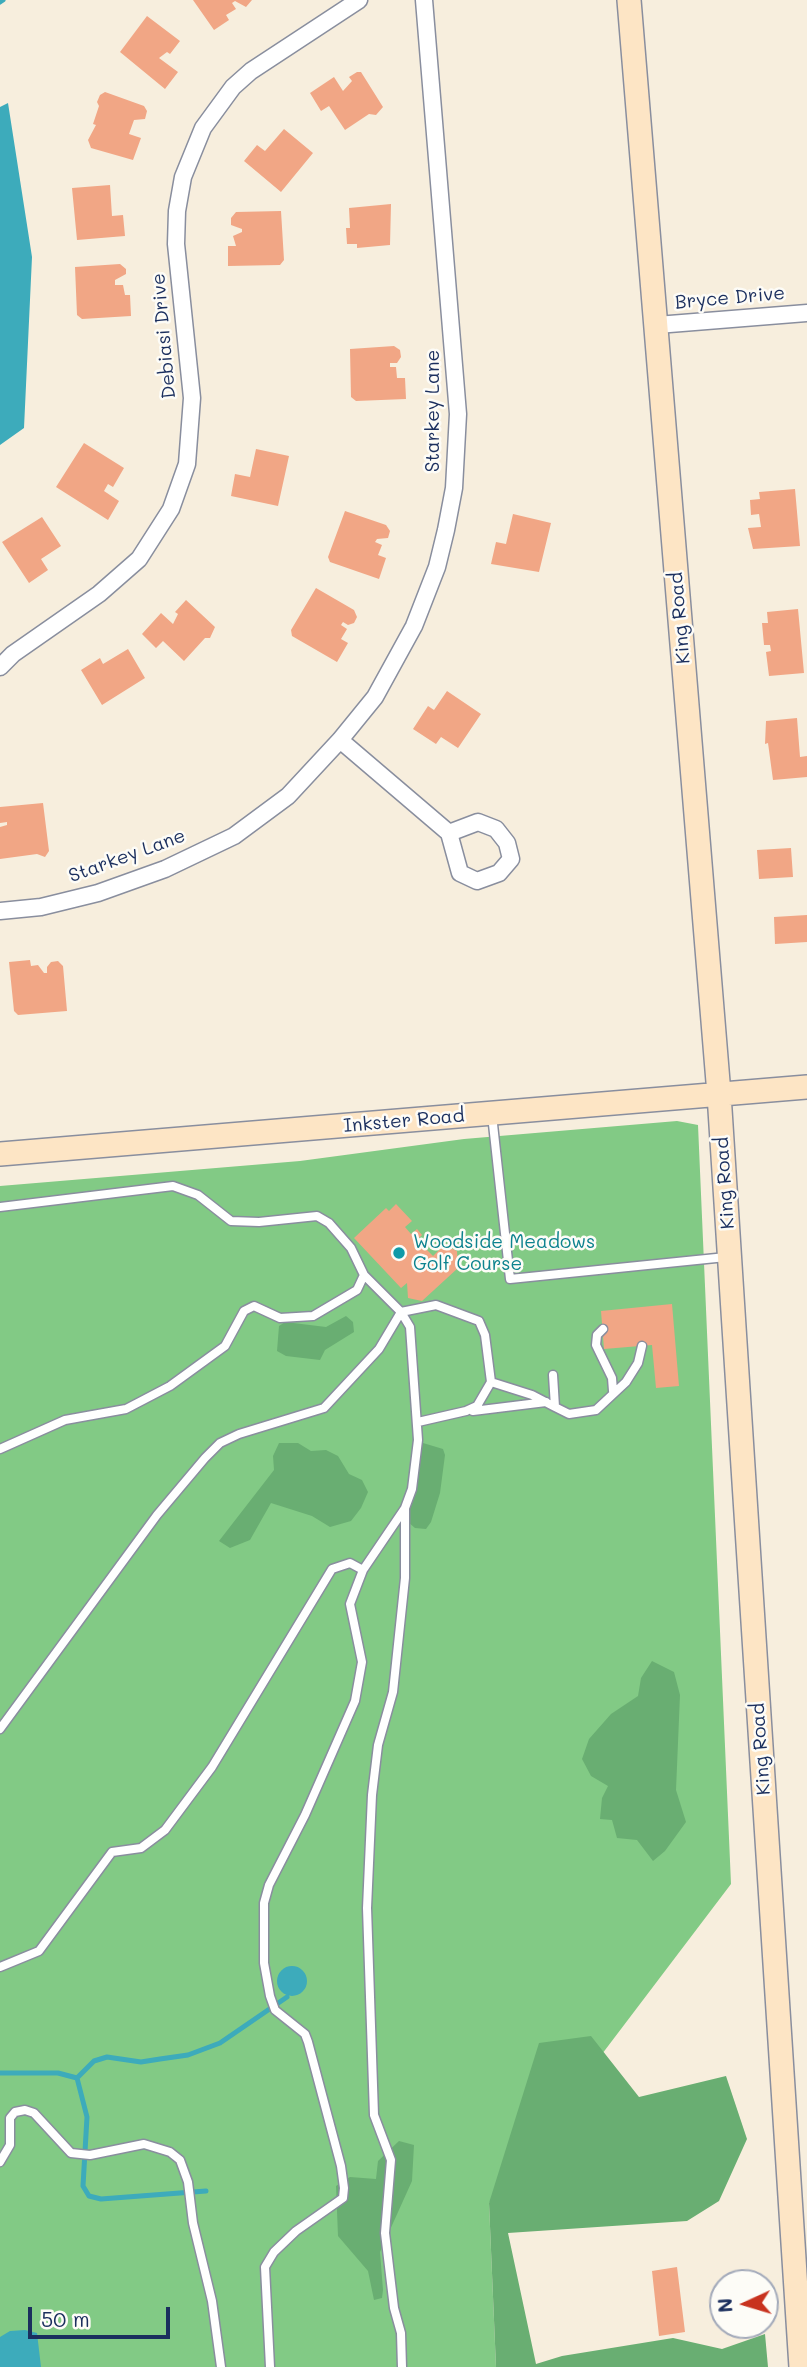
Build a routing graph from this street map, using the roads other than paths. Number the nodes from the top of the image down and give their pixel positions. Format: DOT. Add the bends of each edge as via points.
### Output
graph roads {
  1 [pos="359,0"];
  2 [pos="424,0"];
  3 [pos="629,0"];
  4 [pos="807,313"];
  5 [pos="657,325"];
  6 [pos="0,667"];
  7 [pos="340,740"];
  8 [pos="449,834"];
  9 [pos="0,911"];
  10 [pos="807,1087"];
  11 [pos="719,1094"];
  12 [pos="492,1113"];
  13 [pos="0,1154"];
  14 [pos="0,1207"];
  15 [pos="729,1256"];
  16 [pos="364,1275"];
  17 [pos="401,1312"];
  18 [pos="603,1329"];
  19 [pos="642,1346"];
  20 [pos="553,1375"];
  21 [pos="491,1381"];
  22 [pos="613,1391"];
  23 [pos="546,1402"];
  24 [pos="555,1407"];
  25 [pos="466,1411"];
  26 [pos="418,1422"];
  27 [pos="0,1449"];
  28 [pos="405,1508"];
  29 [pos="363,1570"];
  30 [pos="0,1729"];
  31 [pos="0,1967"];
  32 [pos="0,2162"];
  33 [pos="221,2367"];
  34 [pos="270,2367"];
  35 [pos="402,2367"];
  36 [pos="802,2367"];
  1 -- 6 [label="street, Debiasi Drive" via="251,71 203,128 183,177 177,211 176,244 192,398 187,464 171,509 139,559"];
  2 -- 7 [label="street, Starkey Lane" via="457,376 454,488 437,567 414,626 375,697"];
  3 -- 5 [label="street, King Road"];
  4 -- 5 [label="street, Bryce Drive"];
  5 -- 11 [label="street, King Road"];
  7 -- 8 [label="street"];
  7 -- 9 [label="street, Starkey Lane" via="288,796 234,836 165,869 98,893"];
  10 -- 11 [label="street, Inkster Road"];
  11 -- 12 [label="street, Inkster Road"];
  11 -- 15 [label="street, King Road"];
  12 -- 13 [label="street, Inkster Road"];
  12 -- 15 [label="lane" via="510,1279"];
  14 -- 16 [label="lane" via="173,1186 198,1195 230,1220 317,1216 351,1248"];
  15 -- 36 [label="street, King Road"];
  16 -- 17 [label="lane"];
  16 -- 27 [label="lane" via="357,1290 313,1316 295,1319 254,1306 244,1311 225,1346 170,1386 126,1409 65,1420"];
  17 -- 21 [label="lane" via="436,1304 479,1321"];
  17 -- 26 [label="lane" via="410,1327"];
  17 -- 30 [label="lane" via="379,1349 324,1408 240,1434 220,1443 205,1458 157,1515"];
  18 -- 22 [label="lane" via="596,1345 612,1378"];
  19 -- 22 [label="lane" via="626,1382"];
  20 -- 24 [label="lane"];
  21 -- 23 [label="lane"];
  21 -- 25 [label="lane" via="477,1406"];
  22 -- 24 [label="lane" via="596,1410 569,1413"];
  23 -- 24 [label="lane"];
  23 -- 25 [label="lane"];
  25 -- 26 [label="lane"];
  26 -- 28 [label="lane" via="416,1469"];
  28 -- 29 [label="lane"];
  28 -- 35 [label="lane" via="405,1578 393,1692 378,1745 372,1795 367,1908 374,2115 391,2160 385,2233"];
  29 -- 31 [label="lane" via="350,1563 332,1569 236,1731 165,1830 141,1848 112,1852 39,1951"];
  29 -- 34 [label="lane" via="350,1604 362,1662 355,1701 264,1903 264,1963 270,1996 275,2010 305,2034 344,2188 343,2197 296,2231 265,2267"];
  32 -- 33 [label="lane" via="10,2145 10,2118 24,2110 34,2112 71,2153 90,2155 144,2144 180,2160 212,2301"];
}
